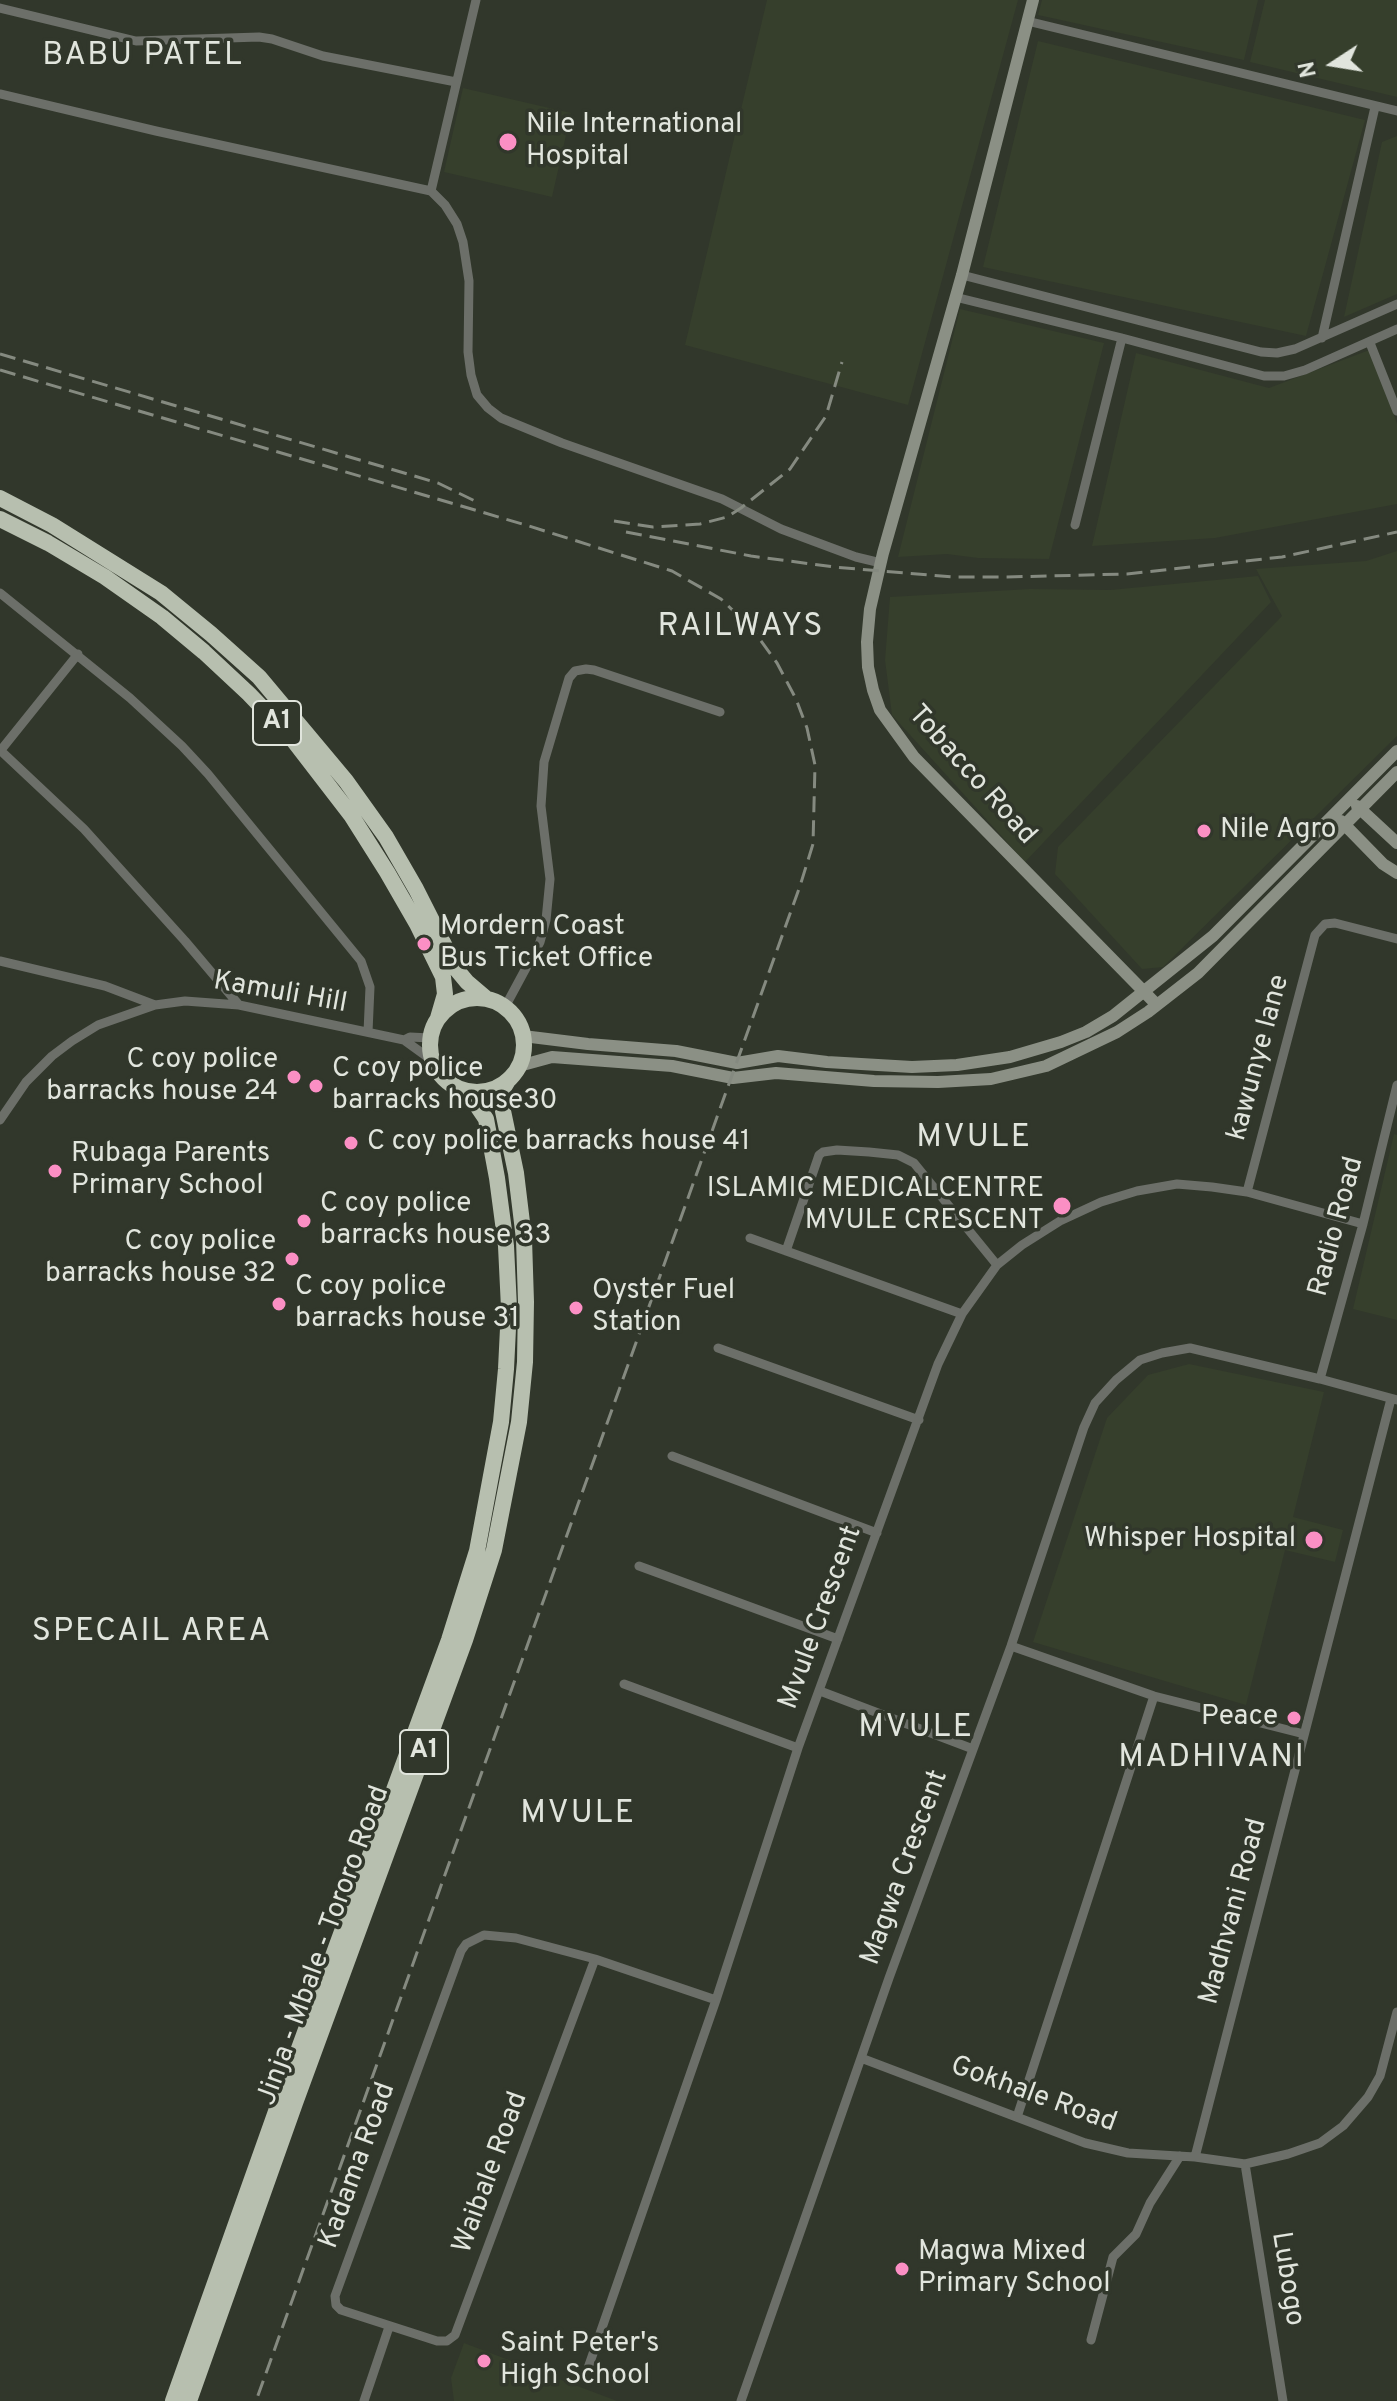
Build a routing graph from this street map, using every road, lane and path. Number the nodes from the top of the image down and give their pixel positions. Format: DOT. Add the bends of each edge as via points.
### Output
graph roads {
  1 [pos="476,0"];
  2 [pos="1033,0"];
  3 [pos="12,5"];
  4 [pos="0,8"];
  5 [pos="1027,21"];
  6 [pos="456,82"];
  7 [pos="0,94"];
  8 [pos="1375,107"];
  9 [pos="1397,111"];
  10 [pos="431,191"];
  11 [pos="962,275"];
  12 [pos="955,297"];
  13 [pos="1396,306"];
  14 [pos="1092,310"];
  15 [pos="1161,326"];
  16 [pos="1086,329"];
  17 [pos="1397,329"];
  18 [pos="1122,338"];
  19 [pos="1322,338"];
  20 [pos="1370,343"];
  21 [pos="1156,347"];
  22 [pos="1397,411"];
  23 [pos="0,498"];
  24 [pos="0,519"];
  25 [pos="1075,525"];
  26 [pos="881,563"];
  27 [pos="0,593"];
  28 [pos="78,654"];
  29 [pos="720,712"];
  30 [pos="0,750"];
  31 [pos="1397,751"];
  32 [pos="1397,772"];
  33 [pos="1348,799"];
  34 [pos="1361,809"];
  35 [pos="1333,813"];
  36 [pos="1345,825"];
  37 [pos="1397,843"];
  38 [pos="1397,873"];
  39 [pos="1397,939"];
  40 [pos="0,961"];
  41 [pos="1143,992"];
  42 [pos="487,999"];
  43 [pos="155,1005"];
  44 [pos="239,1005"];
  45 [pos="1157,1005"];
  46 [pos="505,1007"];
  47 [pos="438,1018"];
  48 [pos="368,1032"];
  49 [pos="523,1036"];
  50 [pos="430,1038"];
  51 [pos="404,1040"];
  52 [pos="433,1061"];
  53 [pos="514,1072"];
  54 [pos="1397,1085"];
  55 [pos="467,1091"];
  56 [pos="0,1120"];
  57 [pos="1247,1192"];
  58 [pos="1363,1224"];
  59 [pos="750,1238"];
  60 [pos="786,1251"];
  61 [pos="997,1265"];
  62 [pos="962,1314"];
  63 [pos="718,1348"];
  64 [pos="1320,1379"];
  65 [pos="1394,1400"];
  66 [pos="919,1420"];
  67 [pos="672,1456"];
  68 [pos="877,1533"];
  69 [pos="639,1566"];
  70 [pos="838,1639"];
  71 [pos="1011,1646"];
  72 [pos="624,1684"];
  73 [pos="820,1691"];
  74 [pos="1154,1696"];
  75 [pos="1304,1734"];
  76 [pos="798,1748"];
  77 [pos="973,1749"];
  78 [pos="595,1959"];
  79 [pos="716,2000"];
  80 [pos="1397,2012"];
  81 [pos="861,2058"];
  82 [pos="1017,2117"];
  83 [pos="1180,2156"];
  84 [pos="1195,2157"];
  85 [pos="1245,2164"];
  86 [pos="389,2327"];
  87 [pos="1091,2340"];
  88 [pos="588,2368"];
  89 [pos="173,2401"];
  90 [pos="189,2401"];
  91 [pos="364,2401"];
  92 [pos="741,2401"];
  93 [pos="1283,2401"];
  1 -- 6 [label="street"];
  2 -- 5 [label="street, Tobacco Road"];
  3 -- 4 [label="street"];
  3 -- 6 [label="street" via="136,41 259,37 323,56"];
  5 -- 8 [label="street"];
  5 -- 11 [label="street, Tobacco Road"];
  6 -- 10 [label="street"];
  7 -- 10 [label="street"];
  8 -- 9 [label="street"];
  8 -- 19 [label="street"];
  10 -- 26 [label="street" via="457,224 463,242 471,375 488,408 575,448"];
  11 -- 12 [label="street, Tobacco Road"];
  11 -- 14 [label="street"];
  12 -- 16 [label="street"];
  12 -- 26 [label="street, Tobacco Road"];
  13 -- 19 [label="street"];
  14 -- 15 [label="street"];
  14 -- 16 [label="street"];
  15 -- 19 [label="street" via="1261,352 1295,349"];
  15 -- 21 [label="street"];
  16 -- 18 [label="street"];
  17 -- 20 [label="street"];
  18 -- 21 [label="street"];
  18 -- 25 [label="street"];
  20 -- 21 [label="street" via="1284,376 1264,376"];
  20 -- 22 [label="street"];
  23 -- 42 [label="highway, A1" via="161,593 259,677 386,837 457,970"];
  24 -- 47 [label="highway, A1" via="105,577 162,617 294,741 351,815 417,924 443,977 445,994"];
  26 -- 41 [label="street, Tobacco Road" via="867,642 880,710 914,757"];
  27 -- 28 [label="street"];
  28 -- 30 [label="street"];
  28 -- 48 [label="street" via="182,746 341,933 368,974"];
  29 -- 46 [label="street" via="594,670 575,671 569,678 544,762 541,806 550,879 546,920"];
  30 -- 44 [label="street" via="84,829"];
  31 -- 33 [label="street"];
  32 -- 34 [label="street"];
  33 -- 34 [label="street"];
  33 -- 35 [label="street"];
  34 -- 36 [label="street"];
  34 -- 37 [label="street"];
  35 -- 36 [label="street"];
  35 -- 41 [label="street" via="1213,936"];
  36 -- 38 [label="street"];
  36 -- 45 [label="street" via="1198,973"];
  39 -- 57 [label="street, kawunye lane" via="1335,923 1325,924 1315,935"];
  40 -- 43 [label="street" via="105,986"];
  41 -- 45 [label="street, Tobacco Road"];
  41 -- 49 [label="street" via="1113,1016 1061,1042 957,1065 870,1065 778,1056 737,1063 676,1051"];
  42 -- 46 [label="highway, A1"];
  42 -- 47 [label="highway" via="454,1003"];
  43 -- 44 [label="street, Kamuli Hill"];
  43 -- 56 [label="street, Kamuli Hill" via="98,1025 72,1041 26,1082"];
  44 -- 48 [label="street, Kamuli Hill"];
  45 -- 53 [label="street" via="1117,1032 1046,1066 963,1082 776,1073 733,1078 672,1066 552,1057"];
  46 -- 49 [label="highway"];
  47 -- 50 [label="highway, A1"];
  48 -- 51 [label="street, Kamuli Hill"];
  49 -- 53 [label="highway, A1"];
  50 -- 51 [label="street, Kamuli Hill"];
  50 -- 52 [label="highway, A1"];
  51 -- 52 [label="street, Kamuli Hill"];
  52 -- 55 [label="highway, A1" via="452,1085"];
  53 -- 55 [label="highway" via="496,1088"];
  53 -- 90 [label="highway, Jinja - Mbale - Tororo Road / A1" via="503,1089 503,1111 524,1239 525,1362 494,1550"];
  54 -- 58 [label="street, Radio Road"];
  55 -- 89 [label="highway, Jinja - Mbale - Tororo Road / A1" via="486,1119 492,1149 509,1308 501,1422 477,1551"];
  57 -- 58 [label="street, Mvule Crescent"];
  57 -- 61 [label="street, Mvule Crescent" via="1177,1184 1137,1191 1060,1221"];
  58 -- 64 [label="street, Radio Road"];
  59 -- 60 [label="street"];
  60 -- 61 [label="street" via="819,1155 869,1152 914,1163"];
  60 -- 62 [label="street"];
  61 -- 62 [label="street, Mvule Crescent"];
  62 -- 66 [label="street, Mvule Crescent"];
  63 -- 66 [label="street"];
  64 -- 65 [label="street, Magwa Crescent"];
  64 -- 71 [label="street, Magwa Crescent" via="1190,1348 1140,1360 1116,1380 1095,1403 1084,1427"];
  65 -- 75 [label="street, Madhvani Road"];
  66 -- 68 [label="street, Mvule Crescent"];
  67 -- 68 [label="street"];
  68 -- 70 [label="street, Mvule Crescent"];
  69 -- 70 [label="street"];
  70 -- 73 [label="street, Mvule Crescent"];
  71 -- 74 [label="street"];
  71 -- 77 [label="street, Magwa Crescent"];
  72 -- 76 [label="street"];
  73 -- 76 [label="street, Mvule Crescent"];
  73 -- 77 [label="street"];
  74 -- 75 [label="street"];
  74 -- 82 [label="street"];
  75 -- 84 [label="street, Madhvani Road"];
  76 -- 79 [label="street, Mvule Crescent"];
  77 -- 81 [label="street, Magwa Crescent"];
  78 -- 79 [label="street"];
  78 -- 86 [label="street, Waibale Road" via="455,2335 442,2342"];
  78 -- 86 [label="street, Kadama Road" via="493,1935 474,1938 461,1951 335,2296 341,2310"];
  79 -- 88 [label="street, Mvule Crescent"];
  80 -- 85 [label="street, Gokhale Road" via="1380,2076 1343,2126 1320,2143"];
  81 -- 82 [label="street, Gokhale Road"];
  81 -- 92 [label="street, Magwa Crescent"];
  82 -- 83 [label="street, Gokhale Road" via="1085,2143 1128,2153"];
  83 -- 84 [label="street, Gokhale Road"];
  83 -- 87 [label="street" via="1136,2234 1113,2257"];
  84 -- 85 [label="street, Gokhale Road"];
  85 -- 93 [label="street, Lubogo"];
  86 -- 91 [label="street"];
}
